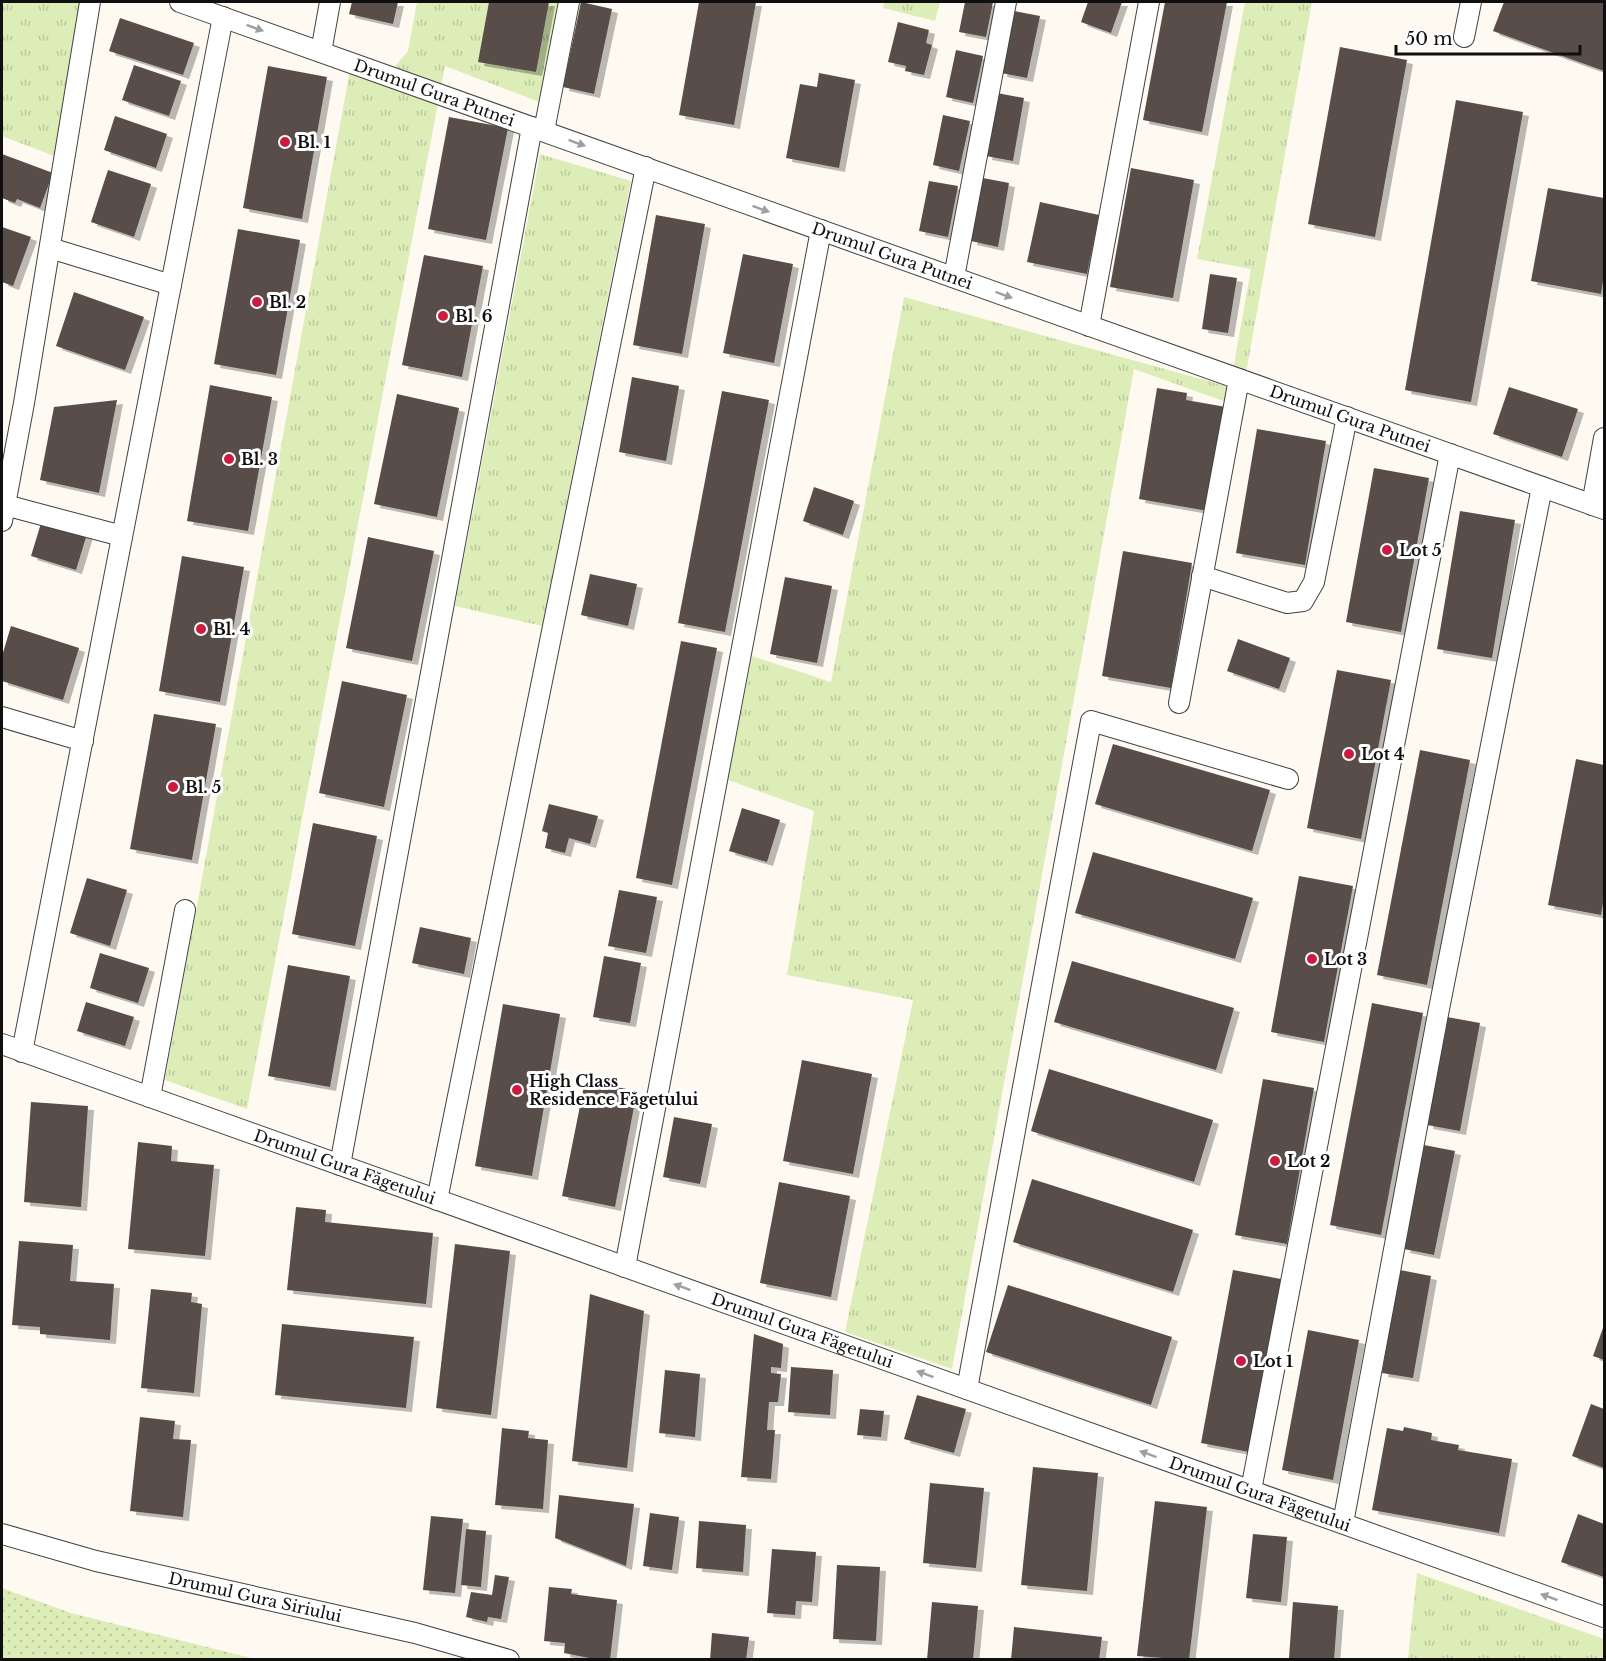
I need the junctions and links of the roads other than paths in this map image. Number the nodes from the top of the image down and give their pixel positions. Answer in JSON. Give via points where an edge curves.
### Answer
{"nodes":[{"id":1,"x":90,"y":2,"type":"edge"},
{"id":2,"x":180,"y":2,"type":"edge"},
{"id":3,"x":330,"y":2,"type":"edge"},
{"id":4,"x":569,"y":2,"type":"edge"},
{"id":5,"x":1006,"y":2,"type":"edge"},
{"id":6,"x":1149,"y":2,"type":"edge"},
{"id":7,"x":1471,"y":2,"type":"edge"},
{"id":8,"x":223,"y":17,"type":"junction"},
{"id":9,"x":1464,"y":37,"type":"dead end"},
{"id":10,"x":321,"y":52,"type":"junction"},
{"id":11,"x":538,"y":129,"type":"junction"},
{"id":12,"x":646,"y":168,"type":"junction"},
{"id":13,"x":821,"y":230,"type":"junction"},
{"id":14,"x":50,"y":248,"type":"junction"},
{"id":15,"x":954,"y":277,"type":"junction"},
{"id":16,"x":171,"y":285,"type":"junction"},
{"id":17,"x":1089,"y":326,"type":"junction"},
{"id":18,"x":1239,"y":379,"type":"junction"},
{"id":19,"x":1347,"y":417,"type":"junction"},
{"id":20,"x":1605,"y":438,"type":"edge"},
{"id":21,"x":1450,"y":454,"type":"junction"},
{"id":22,"x":1542,"y":487,"type":"junction"},
{"id":23,"x":1599,"y":507,"type":"edge"},
{"id":24,"x":3,"y":513,"type":"edge"},
{"id":25,"x":122,"y":537,"type":"junction"},
{"id":26,"x":1202,"y":576,"type":"junction"},
{"id":27,"x":1179,"y":703,"type":"dead end"},
{"id":28,"x":2,"y":717,"type":"edge"},
{"id":29,"x":83,"y":741,"type":"junction"},
{"id":30,"x":1288,"y":779,"type":"dead end"},
{"id":31,"x":185,"y":910,"type":"dead end"},
{"id":32,"x":2,"y":1044,"type":"edge"},
{"id":33,"x":22,"y":1052,"type":"junction"},
{"id":34,"x":150,"y":1097,"type":"junction"},
{"id":35,"x":340,"y":1165,"type":"junction"},
{"id":36,"x":436,"y":1200,"type":"junction"},
{"id":37,"x":625,"y":1267,"type":"junction"},
{"id":38,"x":967,"y":1389,"type":"junction"},
{"id":39,"x":1251,"y":1490,"type":"junction"},
{"id":40,"x":1343,"y":1523,"type":"junction"},
{"id":41,"x":2,"y":1534,"type":"edge"},
{"id":42,"x":1605,"y":1617,"type":"edge"},
{"id":43,"x":508,"y":1659,"type":"edge"}],
"edges":[{"from":1,"to":14,"type":"street"},
{"from":2,"to":8,"type":"street","name":"Drumul Gura Putnei"},
{"from":3,"to":10,"type":"street"},
{"from":4,"to":11,"type":"street"},
{"from":5,"to":15,"type":"street"},
{"from":6,"to":17,"type":"street"},
{"from":7,"to":9,"type":"street"},
{"from":8,"to":10,"type":"street","name":"Drumul Gura Putnei","one_way":true},
{"from":8,"to":16,"type":"street"},
{"from":10,"to":11,"type":"street","name":"Drumul Gura Putnei"},
{"from":11,"to":12,"type":"street","name":"Drumul Gura Putnei","one_way":true},
{"from":11,"to":35,"type":"street"},
{"from":12,"to":13,"type":"street","name":"Drumul Gura Putnei","one_way":true},
{"from":12,"to":36,"type":"street"},
{"from":13,"to":15,"type":"street","name":"Drumul Gura Putnei"},
{"from":13,"to":37,"type":"street"},
{"from":14,"to":16,"type":"street"},
{"from":14,"to":24,"type":"street"},
{"from":15,"to":17,"type":"street","name":"Drumul Gura Putnei","one_way":true},
{"from":16,"to":25,"type":"street"},
{"from":17,"to":18,"type":"street","name":"Drumul Gura Putnei"},
{"from":18,"to":19,"type":"street","name":"Drumul Gura Putnei"},
{"from":18,"to":26,"type":"street"},
{"from":19,"to":21,"type":"street","name":"Drumul Gura Putnei"},
{"from":19,"to":26,"type":"street","via":[[1314,582],[1303,601],[1287,603]]},
{"from":20,"to":23,"type":"street"},
{"from":21,"to":22,"type":"street","name":"Drumul Gura Putnei"},
{"from":21,"to":39,"type":"street"},
{"from":22,"to":23,"type":"street","name":"Drumul Gura Putnei"},
{"from":22,"to":40,"type":"street"},
{"from":24,"to":25,"type":"street"},
{"from":25,"to":29,"type":"street"},
{"from":26,"to":27,"type":"street"},
{"from":28,"to":29,"type":"street"},
{"from":29,"to":33,"type":"street"},
{"from":30,"to":38,"type":"street","via":[[1091,721]]},
{"from":31,"to":34,"type":"street"},
{"from":32,"to":33,"type":"street","name":"Drumul Gura Făgetului"},
{"from":33,"to":34,"type":"street","name":"Drumul Gura Făgetului"},
{"from":34,"to":35,"type":"street","name":"Drumul Gura Făgetului"},
{"from":35,"to":36,"type":"street","name":"Drumul Gura Făgetului"},
{"from":36,"to":37,"type":"street","name":"Drumul Gura Făgetului"},
{"from":38,"to":37,"type":"street","name":"Drumul Gura Făgetului","one_way":true},
{"from":39,"to":38,"type":"street","name":"Drumul Gura Făgetului","one_way":true},
{"from":39,"to":40,"type":"street","name":"Drumul Gura Făgetului"},
{"from":42,"to":40,"type":"street","name":"Drumul Gura Făgetului","one_way":true},
{"from":41,"to":43,"type":"street","name":"Drumul Gura Siriului","via":[[96,1561],[415,1633]]}]}
